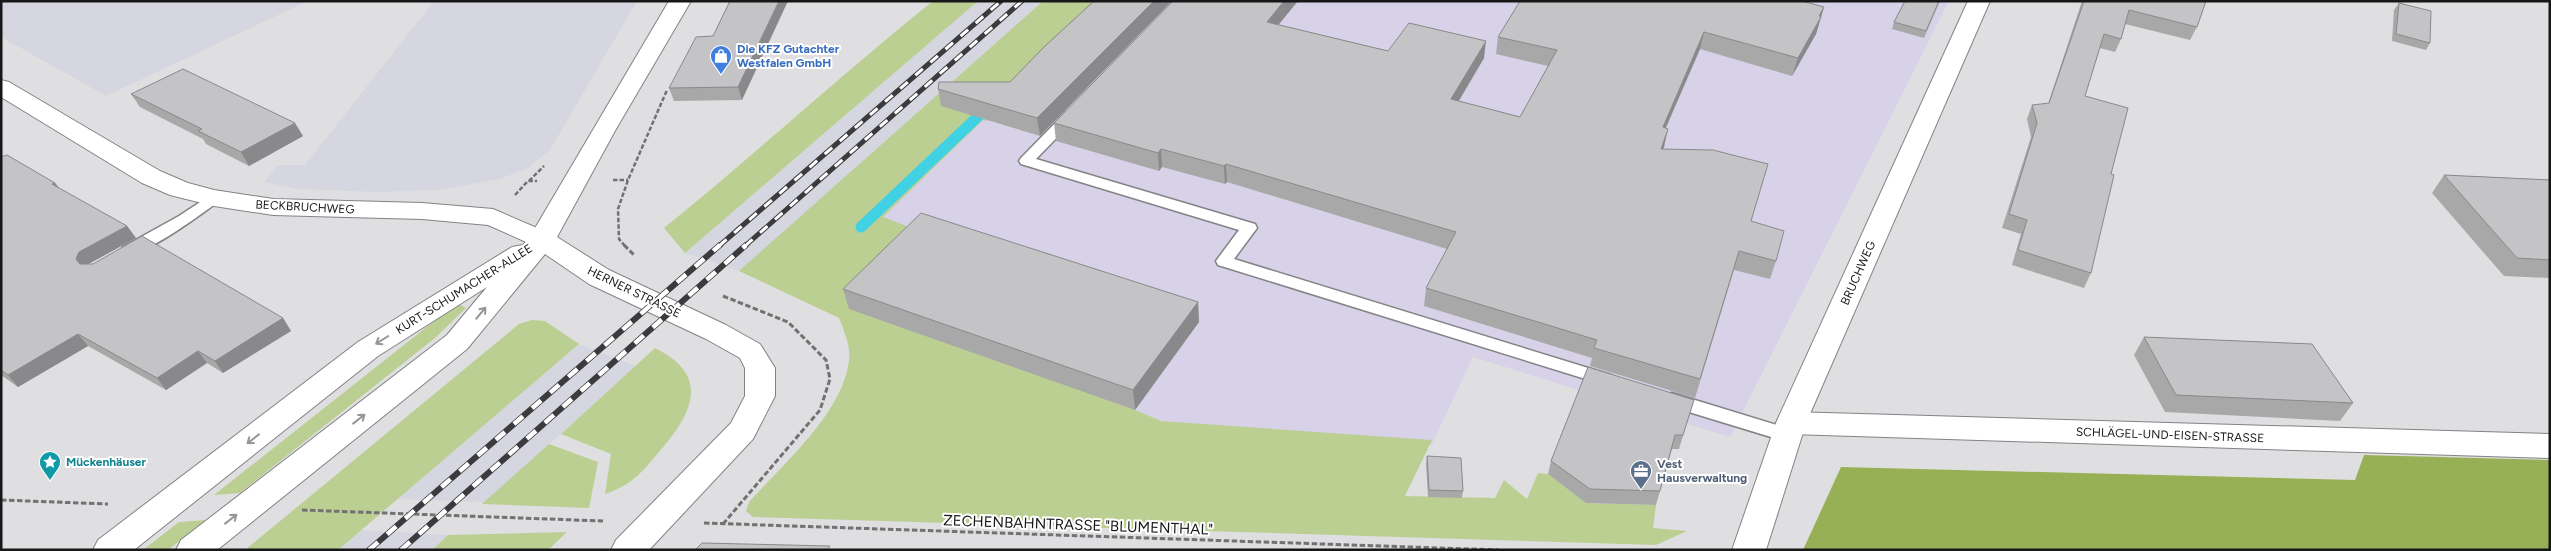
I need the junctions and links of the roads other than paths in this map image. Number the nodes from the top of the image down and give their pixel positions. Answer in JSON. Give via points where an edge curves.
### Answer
{"nodes":[{"id":1,"x":680,"y":1,"type":"edge"},
{"id":2,"x":1979,"y":1,"type":"edge"},
{"id":3,"x":1,"y":87,"type":"edge"},
{"id":4,"x":1080,"y":105,"type":"edge"},
{"id":5,"x":214,"y":198,"type":"junction"},
{"id":6,"x":542,"y":240,"type":"junction"},
{"id":7,"x":119,"y":257,"type":"edge"},
{"id":8,"x":1618,"y":383,"type":"edge"},
{"id":9,"x":1655,"y":394,"type":"edge"},
{"id":10,"x":1789,"y":429,"type":"junction"},
{"id":11,"x":2550,"y":446,"type":"edge"},
{"id":12,"x":110,"y":550,"type":"edge"},
{"id":13,"x":193,"y":550,"type":"edge"},
{"id":14,"x":628,"y":550,"type":"edge"},
{"id":15,"x":1749,"y":550,"type":"edge"}],
"edges":[{"from":1,"to":6,"type":"street"},
{"from":2,"to":10,"type":"street","name":"BRUCHWEG"},
{"from":3,"to":5,"type":"street","name":"BECKBRUCHWEG","via":[[151,177],[179,189]]},
{"from":4,"to":8,"type":"lane","via":[[1026,161],[1249,228],[1224,261]]},
{"from":5,"to":6,"type":"street","name":"BECKBRUCHWEG","via":[[273,207],[422,211],[493,217]]},
{"from":5,"to":7,"type":"lane","via":[[184,220]]},
{"from":6,"to":12,"type":"street","name":"KURT-SCHUMACHER-ALLEE","one_way":true,"via":[[368,349]]},
{"from":13,"to":6,"type":"street","name":"KURT-SCHUMACHER-ALLEE","one_way":true,"via":[[457,342]]},
{"from":6,"to":14,"type":"street","name":"HERNER STRASSE","via":[[599,277],[750,351],[760,368],[760,396],[742,431]]},
{"from":9,"to":10,"type":"lane"},
{"from":10,"to":11,"type":"street","name":"SCHLÄGEL-UND-EISEN-STRASSE"},
{"from":10,"to":15,"type":"street","name":"BRUCHWEG"}]}
